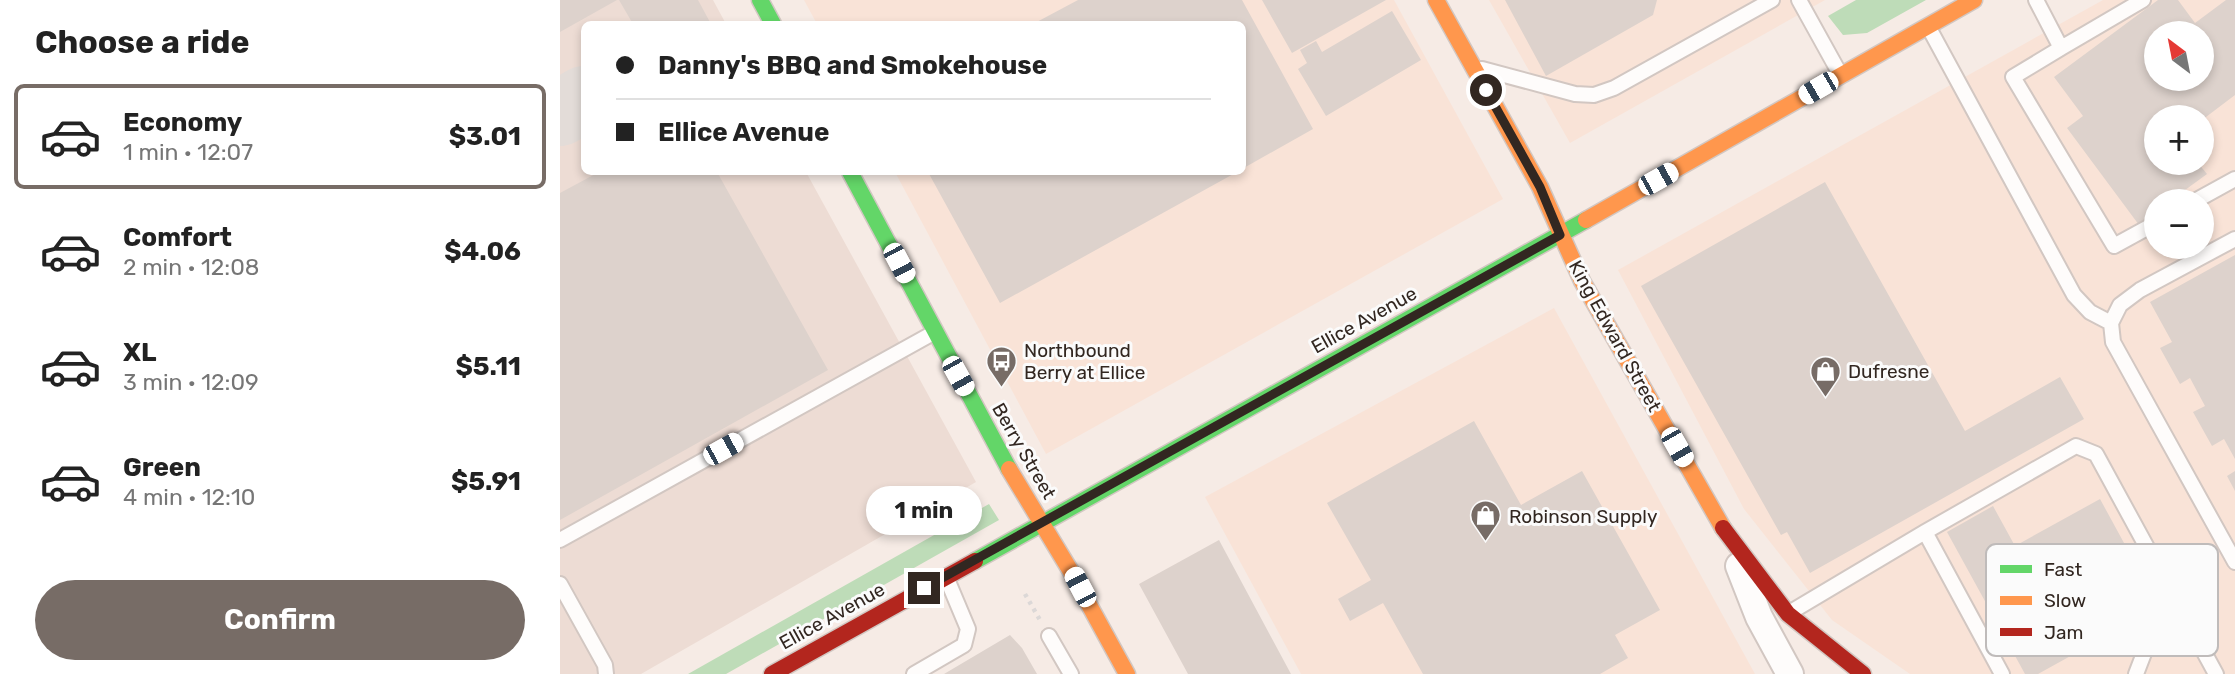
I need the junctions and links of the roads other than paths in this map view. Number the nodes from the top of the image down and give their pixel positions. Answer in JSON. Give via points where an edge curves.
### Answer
{"nodes":[{"id":1,"x":760,"y":0,"type":"edge"},
{"id":2,"x":1436,"y":0,"type":"edge"},
{"id":3,"x":1772,"y":0,"type":"edge"},
{"id":4,"x":1799,"y":0,"type":"edge"},
{"id":5,"x":1974,"y":0,"type":"edge"},
{"id":6,"x":2036,"y":0,"type":"edge"},
{"id":7,"x":2143,"y":0,"type":"edge"},
{"id":8,"x":771,"y":21,"type":"edge"},
{"id":9,"x":1928,"y":27,"type":"junction"},
{"id":10,"x":2061,"y":48,"type":"junction"},
{"id":11,"x":1473,"y":66,"type":"junction"},
{"id":12,"x":1841,"y":75,"type":"junction"},
{"id":13,"x":852,"y":175,"type":"edge"},
{"id":14,"x":2235,"y":179,"type":"edge"},
{"id":15,"x":2214,"y":191,"type":"edge"},
{"id":16,"x":2144,"y":230,"type":"edge"},
{"id":17,"x":1560,"y":235,"type":"junction"},
{"id":18,"x":2235,"y":239,"type":"edge"},
{"id":19,"x":2111,"y":323,"type":"junction"},
{"id":20,"x":935,"y":332,"type":"junction"},
{"id":21,"x":1041,"y":523,"type":"junction"},
{"id":22,"x":1925,"y":532,"type":"junction"},
{"id":23,"x":1727,"y":535,"type":"junction"},
{"id":24,"x":560,"y":540,"type":"edge"},
{"id":25,"x":2145,"y":544,"type":"edge"},
{"id":26,"x":2235,"y":562,"type":"edge"},
{"id":27,"x":946,"y":576,"type":"junction"},
{"id":28,"x":560,"y":584,"type":"edge"},
{"id":29,"x":1788,"y":614,"type":"junction"},
{"id":30,"x":1049,"y":636,"type":"road end"},
{"id":31,"x":1986,"y":644,"type":"edge"},
{"id":32,"x":1992,"y":656,"type":"edge"},
{"id":33,"x":2143,"y":656,"type":"edge"},
{"id":34,"x":2206,"y":656,"type":"edge"},
{"id":35,"x":606,"y":674,"type":"edge"},
{"id":36,"x":772,"y":674,"type":"edge"},
{"id":37,"x":914,"y":674,"type":"edge"},
{"id":38,"x":1071,"y":674,"type":"edge"},
{"id":39,"x":1127,"y":674,"type":"edge"},
{"id":40,"x":1790,"y":674,"type":"edge"},
{"id":41,"x":1863,"y":674,"type":"edge"},
{"id":42,"x":2002,"y":674,"type":"edge"},
{"id":43,"x":2136,"y":674,"type":"edge"},
{"id":44,"x":2216,"y":674,"type":"edge"}],
"edges":[{"from":1,"to":8,"type":"main road"},
{"from":2,"to":11,"type":"main road","name":"King Edward Street"},
{"from":3,"to":11,"type":"lane","via":[[1615,88],[1594,95]]},
{"from":4,"to":12,"type":"lane"},
{"from":5,"to":9,"type":"main road","name":"Ellice Avenue"},
{"from":6,"to":10,"type":"lane"},
{"from":7,"to":10,"type":"lane"},
{"from":9,"to":12,"type":"main road","name":"Ellice Avenue"},
{"from":9,"to":19,"type":"lane","via":[[2074,295],[2090,312]]},
{"from":10,"to":16,"type":"lane","via":[[2013,77],[2114,246]]},
{"from":11,"to":17,"type":"main road","name":"King Edward Street","via":[[1540,187]]},
{"from":12,"to":17,"type":"main road","name":"Ellice Avenue"},
{"from":13,"to":20,"type":"main road","name":"Berry Street"},
{"from":14,"to":15,"type":"lane"},
{"from":17,"to":21,"type":"main road","name":"Ellice Avenue"},
{"from":17,"to":23,"type":"main road","name":"King Edward Street"},
{"from":18,"to":19,"type":"lane","via":[[2140,290],[2120,305]]},
{"from":19,"to":26,"type":"lane","via":[[2113,342]]},
{"from":20,"to":21,"type":"main road","name":"Berry Street"},
{"from":20,"to":24,"type":"lane"},
{"from":21,"to":27,"type":"main road","name":"Ellice Avenue"},
{"from":21,"to":39,"type":"main road","name":"Berry Street"},
{"from":22,"to":25,"type":"lane","via":[[2076,446],[2096,454]]},
{"from":22,"to":29,"type":"lane"},
{"from":22,"to":31,"type":"lane"},
{"from":23,"to":29,"type":"main road"},
{"from":23,"to":40,"type":"street","name":"King Edward Street","via":[[1759,617]]},
{"from":27,"to":36,"type":"main road","name":"Ellice Avenue"},
{"from":27,"to":37,"type":"lane","via":[[968,629],[964,645]]},
{"from":28,"to":35,"type":"lane"},
{"from":29,"to":41,"type":"main road"},
{"from":30,"to":38,"type":"lane"},
{"from":32,"to":42,"type":"lane"},
{"from":33,"to":43,"type":"lane"},
{"from":34,"to":44,"type":"lane"}]}
